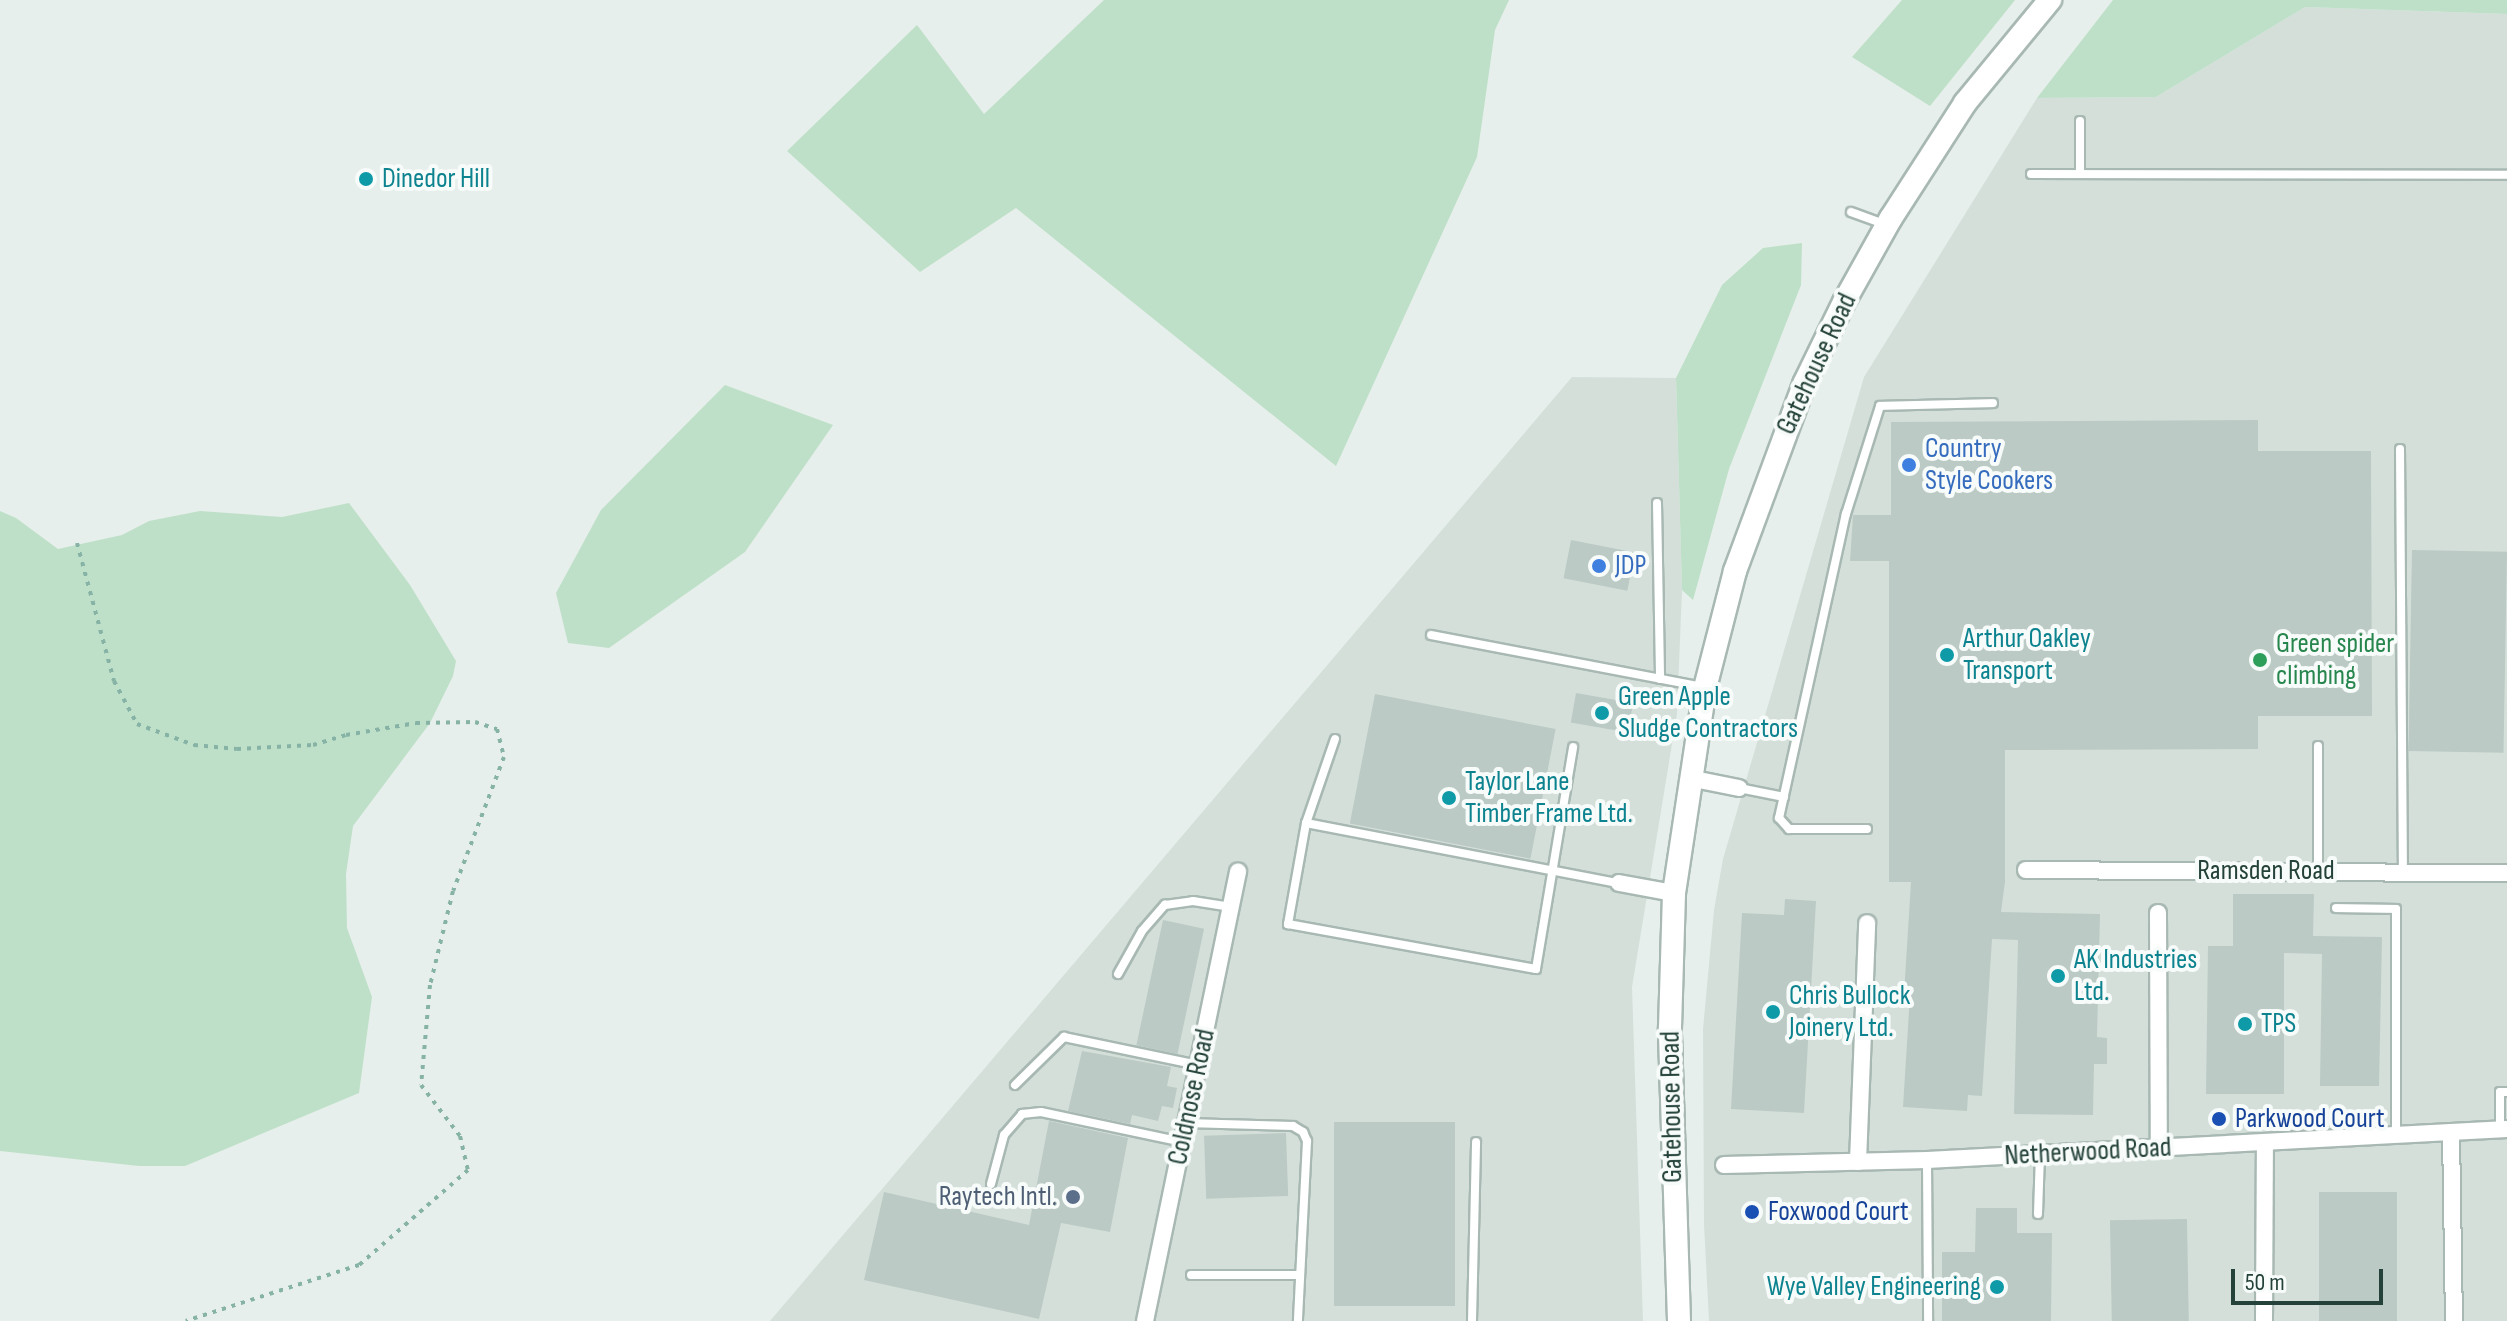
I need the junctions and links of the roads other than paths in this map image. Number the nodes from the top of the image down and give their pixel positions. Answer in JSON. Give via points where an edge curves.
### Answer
{"nodes":[{"id":1,"x":2050,"y":0,"type":"edge"},
{"id":2,"x":2080,"y":121,"type":"dead end"},
{"id":3,"x":2031,"y":174,"type":"dead end"},
{"id":4,"x":2080,"y":174,"type":"junction"},
{"id":5,"x":2507,"y":175,"type":"edge"},
{"id":6,"x":1851,"y":212,"type":"dead end"},
{"id":7,"x":1887,"y":225,"type":"junction"},
{"id":8,"x":1993,"y":403,"type":"dead end"},
{"id":9,"x":2400,"y":449,"type":"dead end"},
{"id":10,"x":1657,"y":503,"type":"dead end"},
{"id":11,"x":1431,"y":635,"type":"dead end"},
{"id":12,"x":1660,"y":679,"type":"junction"},
{"id":13,"x":1705,"y":688,"type":"junction"},
{"id":14,"x":1335,"y":739,"type":"dead end"},
{"id":15,"x":2318,"y":746,"type":"dead end"},
{"id":16,"x":1573,"y":747,"type":"dead end"},
{"id":17,"x":1689,"y":778,"type":"junction"},
{"id":18,"x":1739,"y":788,"type":"joint"},
{"id":19,"x":1784,"y":797,"type":"junction"},
{"id":20,"x":1306,"y":823,"type":"junction"},
{"id":21,"x":1867,"y":829,"type":"dead end"},
{"id":22,"x":1551,"y":870,"type":"junction"},
{"id":23,"x":2026,"y":870,"type":"dead end"},
{"id":24,"x":1238,"y":872,"type":"dead end"},
{"id":25,"x":2318,"y":872,"type":"junction"},
{"id":26,"x":2403,"y":872,"type":"junction"},
{"id":27,"x":2507,"y":873,"type":"edge"},
{"id":28,"x":1619,"y":883,"type":"joint"},
{"id":29,"x":1674,"y":893,"type":"junction"},
{"id":30,"x":1231,"y":907,"type":"junction"},
{"id":31,"x":2336,"y":908,"type":"dead end"},
{"id":32,"x":2158,"y":913,"type":"dead end"},
{"id":33,"x":1867,"y":923,"type":"dead end"},
{"id":34,"x":1118,"y":974,"type":"dead end"},
{"id":35,"x":1198,"y":1065,"type":"junction"},
{"id":36,"x":1015,"y":1085,"type":"dead end"},
{"id":37,"x":2507,"y":1092,"type":"edge"},
{"id":38,"x":1186,"y":1123,"type":"junction"},
{"id":39,"x":2504,"y":1129,"type":"edge"},
{"id":40,"x":2451,"y":1132,"type":"junction"},
{"id":41,"x":2396,"y":1135,"type":"junction"},
{"id":42,"x":1182,"y":1142,"type":"junction"},
{"id":43,"x":1476,"y":1142,"type":"dead end"},
{"id":44,"x":2265,"y":1142,"type":"junction"},
{"id":45,"x":2159,"y":1148,"type":"junction"},
{"id":46,"x":2040,"y":1154,"type":"junction"},
{"id":47,"x":1927,"y":1160,"type":"junction"},
{"id":48,"x":1858,"y":1162,"type":"junction"},
{"id":49,"x":1724,"y":1165,"type":"dead end"},
{"id":50,"x":991,"y":1184,"type":"dead end"},
{"id":51,"x":2038,"y":1214,"type":"dead end"},
{"id":52,"x":1191,"y":1275,"type":"dead end"},
{"id":53,"x":1299,"y":1275,"type":"junction"},
{"id":54,"x":1145,"y":1321,"type":"edge"},
{"id":55,"x":1298,"y":1321,"type":"edge"},
{"id":56,"x":1472,"y":1321,"type":"edge"},
{"id":57,"x":1679,"y":1321,"type":"edge"},
{"id":58,"x":1928,"y":1321,"type":"edge"},
{"id":59,"x":2264,"y":1321,"type":"edge"},
{"id":60,"x":2454,"y":1321,"type":"edge"}],
"edges":[{"from":1,"to":7,"type":"main road","name":"Gatehouse Road","via":[[1965,103]]},
{"from":2,"to":4,"type":"lane"},
{"from":3,"to":4,"type":"lane"},
{"from":4,"to":5,"type":"lane"},
{"from":6,"to":7,"type":"lane"},
{"from":7,"to":13,"type":"main road","name":"Gatehouse Road","via":[[1798,398],[1735,571]]},
{"from":8,"to":19,"type":"lane","via":[[1880,406],[1846,514]]},
{"from":9,"to":26,"type":"lane"},
{"from":10,"to":12,"type":"lane"},
{"from":11,"to":12,"type":"lane"},
{"from":12,"to":13,"type":"lane"},
{"from":13,"to":17,"type":"main road","name":"Gatehouse Road"},
{"from":14,"to":20,"type":"lane"},
{"from":15,"to":25,"type":"lane"},
{"from":16,"to":22,"type":"lane"},
{"from":17,"to":18,"type":"street"},
{"from":17,"to":29,"type":"main road","name":"Gatehouse Road"},
{"from":18,"to":19,"type":"lane"},
{"from":19,"to":21,"type":"lane","via":[[1779,818],[1789,829]]},
{"from":20,"to":22,"type":"lane"},
{"from":20,"to":22,"type":"lane","via":[[1288,924],[1536,969]]},
{"from":22,"to":28,"type":"lane"},
{"from":23,"to":25,"type":"street","name":"Ramsden Road"},
{"from":24,"to":30,"type":"street","name":"Coldnose Road"},
{"from":25,"to":26,"type":"street","name":"Ramsden Road"},
{"from":26,"to":27,"type":"street","name":"Ramsden Road"},
{"from":28,"to":29,"type":"street"},
{"from":29,"to":57,"type":"main road","name":"Gatehouse Road","via":[[1670,1028]]},
{"from":30,"to":34,"type":"lane","via":[[1193,901],[1165,905],[1142,931]]},
{"from":30,"to":35,"type":"street","name":"Coldnose Road"},
{"from":31,"to":41,"type":"lane","via":[[2396,909]]},
{"from":32,"to":45,"type":"street"},
{"from":33,"to":48,"type":"street"},
{"from":35,"to":36,"type":"lane","via":[[1064,1037]]},
{"from":35,"to":38,"type":"street","name":"Coldnose Road"},
{"from":37,"to":39,"type":"lane","via":[[2500,1092]]},
{"from":38,"to":42,"type":"street","name":"Coldnose Road"},
{"from":38,"to":53,"type":"lane","via":[[1293,1126],[1303,1132],[1307,1141]]},
{"from":39,"to":40,"type":"street","name":"Netherwood Road"},
{"from":40,"to":41,"type":"street","name":"Netherwood Road"},
{"from":40,"to":60,"type":"street"},
{"from":41,"to":44,"type":"street","name":"Netherwood Road"},
{"from":42,"to":50,"type":"lane","via":[[1041,1112],[1022,1114],[1004,1135]]},
{"from":42,"to":54,"type":"street","name":"Coldnose Road"},
{"from":43,"to":56,"type":"lane"},
{"from":44,"to":45,"type":"street","name":"Netherwood Road"},
{"from":44,"to":59,"type":"street"},
{"from":45,"to":46,"type":"street","name":"Netherwood Road"},
{"from":46,"to":47,"type":"street","name":"Netherwood Road"},
{"from":46,"to":51,"type":"lane"},
{"from":47,"to":48,"type":"street","name":"Netherwood Road"},
{"from":47,"to":58,"type":"lane"},
{"from":48,"to":49,"type":"street","name":"Netherwood Road"},
{"from":52,"to":53,"type":"lane"},
{"from":53,"to":55,"type":"lane"}]}
